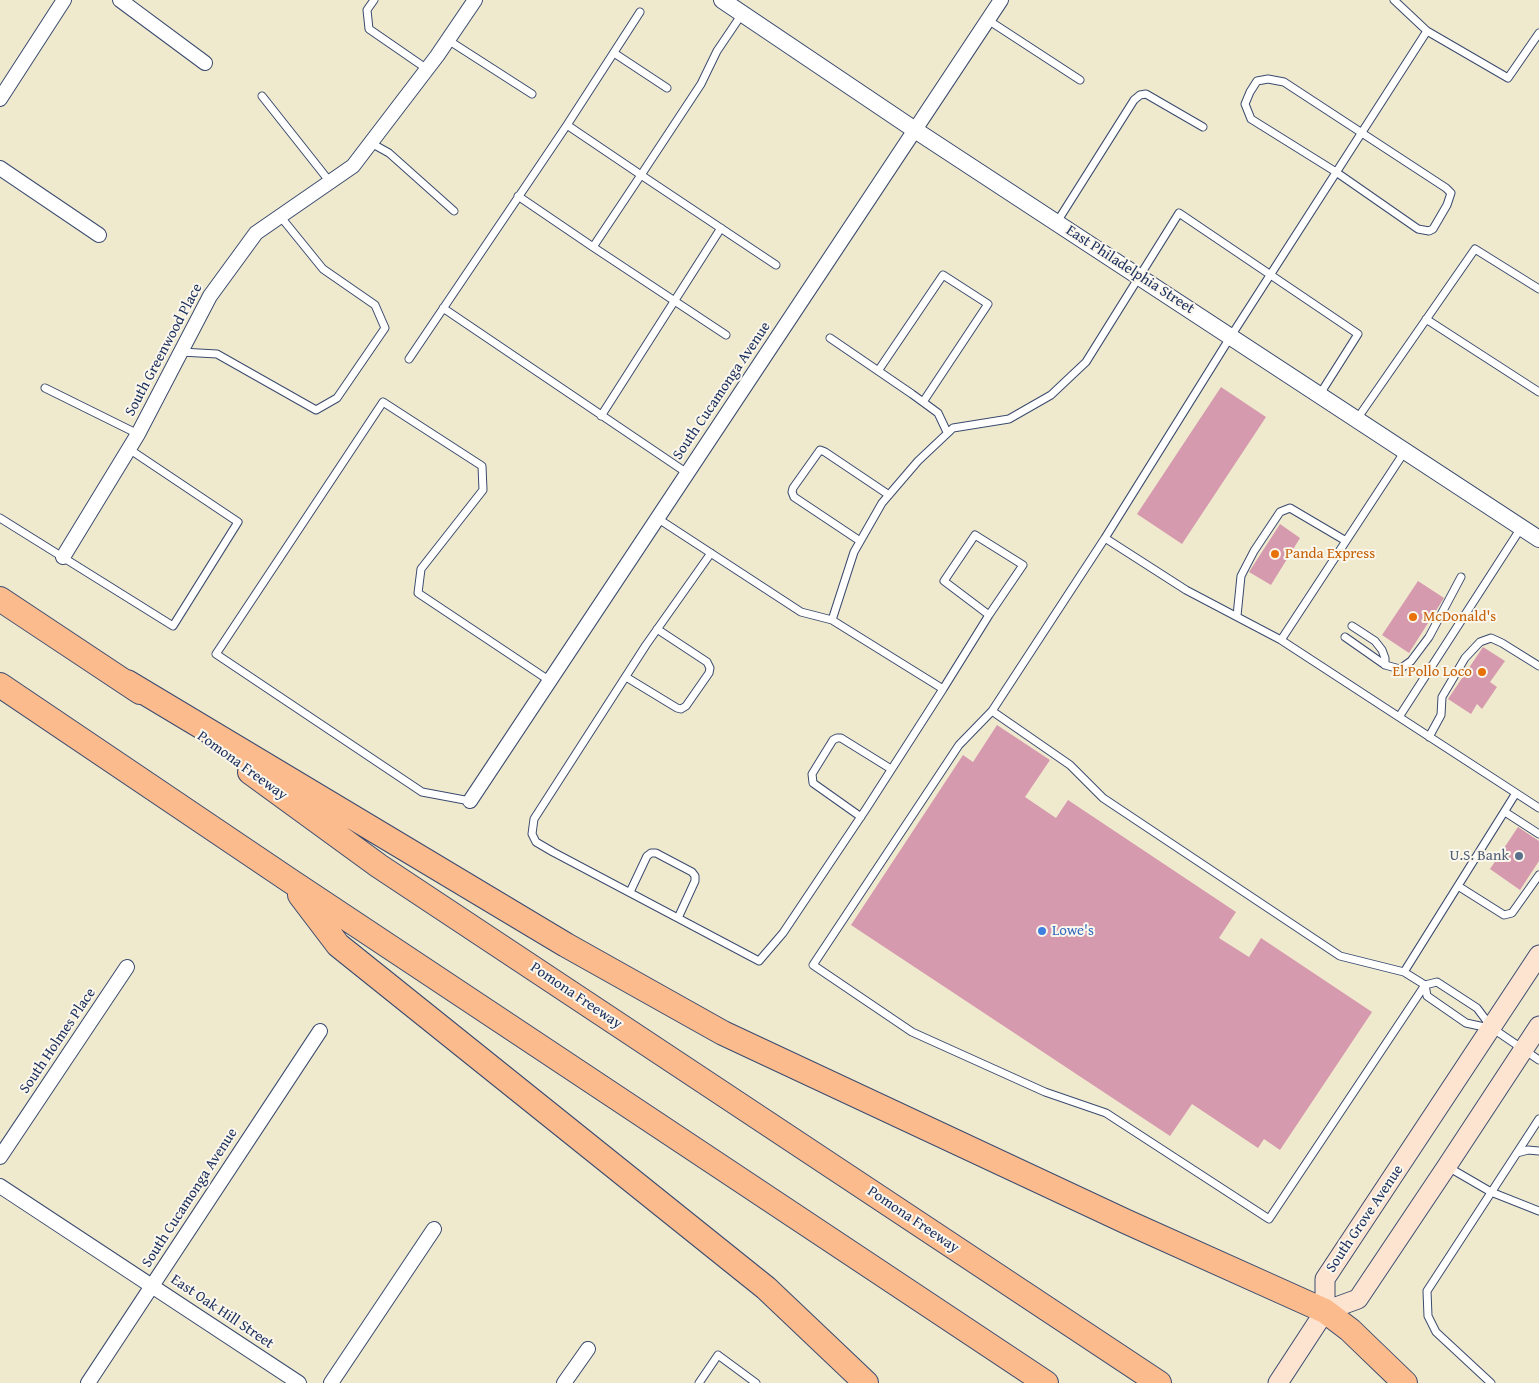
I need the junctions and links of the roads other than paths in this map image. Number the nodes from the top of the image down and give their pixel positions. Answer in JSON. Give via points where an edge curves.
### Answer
{"nodes":[{"id":1,"x":64,"y":0,"type":"edge"},
{"id":2,"x":120,"y":0,"type":"edge"},
{"id":3,"x":374,"y":0,"type":"edge"},
{"id":4,"x":475,"y":0,"type":"edge"},
{"id":5,"x":722,"y":0,"type":"edge"},
{"id":6,"x":1001,"y":0,"type":"edge"},
{"id":7,"x":1394,"y":0,"type":"edge"},
{"id":8,"x":640,"y":12,"type":"dead end"},
{"id":9,"x":742,"y":13,"type":"junction"},
{"id":10,"x":988,"y":20,"type":"junction"},
{"id":11,"x":1427,"y":31,"type":"junction"},
{"id":12,"x":1539,"y":33,"type":"edge"},
{"id":13,"x":448,"y":40,"type":"junction"},
{"id":14,"x":614,"y":52,"type":"junction"},
{"id":15,"x":205,"y":63,"type":"dead end"},
{"id":16,"x":427,"y":70,"type":"junction"},
{"id":17,"x":1080,"y":80,"type":"dead end"},
{"id":18,"x":667,"y":88,"type":"dead end"},
{"id":19,"x":532,"y":94,"type":"dead end"},
{"id":20,"x":262,"y":96,"type":"dead end"},
{"id":21,"x":0,"y":99,"type":"edge"},
{"id":22,"x":567,"y":124,"type":"junction"},
{"id":23,"x":1204,"y":127,"type":"dead end"},
{"id":24,"x":915,"y":130,"type":"junction"},
{"id":25,"x":1362,"y":133,"type":"junction"},
{"id":26,"x":371,"y":143,"type":"junction"},
{"id":27,"x":0,"y":168,"type":"edge"},
{"id":28,"x":1336,"y":172,"type":"junction"},
{"id":29,"x":641,"y":175,"type":"junction"},
{"id":30,"x":330,"y":182,"type":"junction"},
{"id":31,"x":518,"y":196,"type":"junction"},
{"id":32,"x":454,"y":211,"type":"dead end"},
{"id":33,"x":280,"y":216,"type":"junction"},
{"id":34,"x":1058,"y":222,"type":"junction"},
{"id":35,"x":721,"y":228,"type":"junction"},
{"id":36,"x":99,"y":235,"type":"dead end"},
{"id":37,"x":593,"y":247,"type":"junction"},
{"id":38,"x":776,"y":265,"type":"dead end"},
{"id":39,"x":1270,"y":276,"type":"junction"},
{"id":40,"x":1140,"y":277,"type":"junction"},
{"id":41,"x":1539,"y":289,"type":"edge"},
{"id":42,"x":675,"y":300,"type":"junction"},
{"id":43,"x":443,"y":308,"type":"junction"},
{"id":44,"x":1426,"y":319,"type":"junction"},
{"id":45,"x":726,"y":335,"type":"dead end"},
{"id":46,"x":1231,"y":336,"type":"junction"},
{"id":47,"x":830,"y":338,"type":"dead end"},
{"id":48,"x":180,"y":352,"type":"junction"},
{"id":49,"x":409,"y":359,"type":"dead end"},
{"id":50,"x":878,"y":371,"type":"junction"},
{"id":51,"x":45,"y":388,"type":"dead end"},
{"id":52,"x":1539,"y":392,"type":"edge"},
{"id":53,"x":1320,"y":395,"type":"junction"},
{"id":54,"x":923,"y":402,"type":"junction"},
{"id":55,"x":601,"y":416,"type":"junction"},
{"id":56,"x":1357,"y":419,"type":"junction"},
{"id":57,"x":948,"y":432,"type":"junction"},
{"id":58,"x":138,"y":434,"type":"junction"},
{"id":59,"x":129,"y":449,"type":"junction"},
{"id":60,"x":1405,"y":451,"type":"junction"},
{"id":61,"x":687,"y":473,"type":"junction"},
{"id":62,"x":889,"y":495,"type":"junction"},
{"id":63,"x":0,"y":518,"type":"edge"},
{"id":64,"x":657,"y":518,"type":"junction"},
{"id":65,"x":1522,"y":527,"type":"junction"},
{"id":66,"x":1105,"y":538,"type":"junction"},
{"id":67,"x":1539,"y":539,"type":"edge"},
{"id":68,"x":860,"y":541,"type":"junction"},
{"id":69,"x":1346,"y":542,"type":"junction"},
{"id":70,"x":710,"y":553,"type":"junction"},
{"id":71,"x":63,"y":557,"type":"junction"},
{"id":72,"x":1461,"y":577,"type":"dead end"},
{"id":73,"x":0,"y":598,"type":"edge"},
{"id":74,"x":989,"y":615,"type":"junction"},
{"id":75,"x":1237,"y":616,"type":"junction"},
{"id":76,"x":832,"y":620,"type":"junction"},
{"id":77,"x":1352,"y":626,"type":"dead end"},
{"id":78,"x":657,"y":629,"type":"junction"},
{"id":79,"x":1345,"y":637,"type":"dead end"},
{"id":80,"x":1281,"y":640,"type":"junction"},
{"id":81,"x":1385,"y":665,"type":"junction"},
{"id":82,"x":1539,"y":666,"type":"edge"},
{"id":83,"x":626,"y":677,"type":"junction"},
{"id":84,"x":550,"y":680,"type":"junction"},
{"id":85,"x":127,"y":682,"type":"junction"},
{"id":86,"x":0,"y":685,"type":"edge"},
{"id":87,"x":943,"y":689,"type":"junction"},
{"id":88,"x":992,"y":711,"type":"junction"},
{"id":89,"x":1399,"y":717,"type":"junction"},
{"id":90,"x":1429,"y":737,"type":"junction"},
{"id":91,"x":891,"y":769,"type":"junction"},
{"id":92,"x":1516,"y":793,"type":"junction"},
{"id":93,"x":470,"y":800,"type":"joint"},
{"id":94,"x":1539,"y":808,"type":"edge"},
{"id":95,"x":1505,"y":812,"type":"junction"},
{"id":96,"x":860,"y":817,"type":"junction"},
{"id":97,"x":1539,"y":834,"type":"edge"},
{"id":98,"x":1539,"y":875,"type":"edge"},
{"id":99,"x":289,"y":880,"type":"junction"},
{"id":100,"x":1458,"y":886,"type":"junction"},
{"id":101,"x":630,"y":892,"type":"junction"},
{"id":102,"x":678,"y":918,"type":"junction"},
{"id":103,"x":1539,"y":955,"type":"edge"},
{"id":104,"x":127,"y":967,"type":"dead end"},
{"id":105,"x":1404,"y":972,"type":"junction"},
{"id":106,"x":1425,"y":985,"type":"junction"},
{"id":107,"x":1539,"y":1026,"type":"edge"},
{"id":108,"x":1492,"y":1028,"type":"junction"},
{"id":109,"x":320,"y":1031,"type":"dead end"},
{"id":110,"x":1531,"y":1055,"type":"edge"},
{"id":111,"x":1539,"y":1119,"type":"edge"},
{"id":112,"x":1539,"y":1151,"type":"edge"},
{"id":113,"x":1517,"y":1153,"type":"junction"},
{"id":114,"x":0,"y":1157,"type":"edge"},
{"id":115,"x":1447,"y":1166,"type":"junction"},
{"id":116,"x":0,"y":1186,"type":"edge"},
{"id":117,"x":1491,"y":1192,"type":"junction"},
{"id":118,"x":1539,"y":1211,"type":"edge"},
{"id":119,"x":434,"y":1228,"type":"dead end"},
{"id":120,"x":152,"y":1285,"type":"junction"},
{"id":121,"x":1325,"y":1311,"type":"junction"},
{"id":122,"x":588,"y":1349,"type":"dead end"},
{"id":123,"x":88,"y":1383,"type":"edge"},
{"id":124,"x":299,"y":1383,"type":"edge"},
{"id":125,"x":331,"y":1383,"type":"edge"},
{"id":126,"x":564,"y":1383,"type":"edge"},
{"id":127,"x":699,"y":1383,"type":"edge"},
{"id":128,"x":756,"y":1383,"type":"edge"},
{"id":129,"x":866,"y":1383,"type":"edge"},
{"id":130,"x":1046,"y":1383,"type":"edge"},
{"id":131,"x":1159,"y":1383,"type":"edge"},
{"id":132,"x":1278,"y":1383,"type":"edge"},
{"id":133,"x":1405,"y":1383,"type":"edge"},
{"id":134,"x":1491,"y":1383,"type":"edge"}],
"edges":[{"from":1,"to":21,"type":"street"},
{"from":2,"to":15,"type":"street"},
{"from":3,"to":16,"type":"lane","via":[[367,10],[369,29]]},
{"from":4,"to":13,"type":"street","name":"South Greenwood Place"},
{"from":5,"to":9,"type":"street","name":"East Philadelphia Street"},
{"from":6,"to":10,"type":"street","name":"South Cucamonga Avenue"},
{"from":7,"to":11,"type":"lane"},
{"from":8,"to":14,"type":"lane"},
{"from":9,"to":24,"type":"street","name":"East Philadelphia Street"},
{"from":9,"to":29,"type":"lane","via":[[701,84]]},
{"from":10,"to":17,"type":"lane"},
{"from":10,"to":24,"type":"street","name":"South Cucamonga Avenue"},
{"from":11,"to":12,"type":"lane","via":[[1508,78]]},
{"from":11,"to":25,"type":"lane"},
{"from":13,"to":16,"type":"street","name":"South Greenwood Place"},
{"from":13,"to":19,"type":"lane"},
{"from":14,"to":18,"type":"lane"},
{"from":14,"to":22,"type":"lane"},
{"from":16,"to":26,"type":"street","name":"South Greenwood Place"},
{"from":20,"to":30,"type":"lane"},
{"from":22,"to":29,"type":"lane"},
{"from":22,"to":31,"type":"lane"},
{"from":23,"to":34,"type":"lane","via":[[1146,94],[1140,95]]},
{"from":24,"to":34,"type":"street","name":"East Philadelphia Street"},
{"from":24,"to":61,"type":"street","name":"South Cucamonga Avenue"},
{"from":25,"to":28,"type":"lane"},
{"from":25,"to":28,"type":"lane","via":[[1284,82],[1268,79],[1257,82],[1250,92],[1245,104],[1251,119]]},
{"from":25,"to":28,"type":"lane","via":[[1451,193],[1448,205],[1433,229],[1418,229]]},
{"from":26,"to":30,"type":"street","name":"South Greenwood Place","via":[[354,166]]},
{"from":26,"to":32,"type":"lane","via":[[389,153]]},
{"from":27,"to":36,"type":"street"},
{"from":28,"to":39,"type":"lane"},
{"from":29,"to":35,"type":"lane"},
{"from":29,"to":37,"type":"lane"},
{"from":30,"to":33,"type":"street","name":"South Greenwood Place"},
{"from":31,"to":37,"type":"lane"},
{"from":31,"to":43,"type":"lane"},
{"from":33,"to":48,"type":"street","name":"South Greenwood Place","via":[[256,233],[215,288]]},
{"from":33,"to":48,"type":"lane","via":[[323,269],[375,305],[385,328],[337,398],[316,410],[217,354]]},
{"from":34,"to":40,"type":"street","name":"East Philadelphia Street"},
{"from":35,"to":38,"type":"lane"},
{"from":35,"to":42,"type":"lane"},
{"from":37,"to":42,"type":"lane"},
{"from":39,"to":40,"type":"lane","via":[[1179,214]]},
{"from":39,"to":46,"type":"lane"},
{"from":39,"to":53,"type":"lane","via":[[1358,334]]},
{"from":40,"to":46,"type":"street","name":"East Philadelphia Street"},
{"from":40,"to":57,"type":"lane","via":[[1086,362],[1051,394],[1009,419],[953,428]]},
{"from":41,"to":44,"type":"lane","via":[[1474,249]]},
{"from":42,"to":45,"type":"lane"},
{"from":42,"to":55,"type":"lane"},
{"from":43,"to":49,"type":"lane"},
{"from":43,"to":55,"type":"lane"},
{"from":44,"to":52,"type":"lane"},
{"from":44,"to":56,"type":"lane"},
{"from":46,"to":53,"type":"street","name":"East Philadelphia Street"},
{"from":46,"to":66,"type":"lane"},
{"from":47,"to":50,"type":"lane"},
{"from":48,"to":58,"type":"street","name":"South Greenwood Place"},
{"from":50,"to":54,"type":"lane"},
{"from":50,"to":54,"type":"lane","via":[[943,275],[988,304]]},
{"from":51,"to":58,"type":"lane"},
{"from":53,"to":56,"type":"street","name":"East Philadelphia Street"},
{"from":54,"to":57,"type":"lane","via":[[938,413]]},
{"from":55,"to":61,"type":"lane"},
{"from":56,"to":60,"type":"street","name":"East Philadelphia Street"},
{"from":57,"to":62,"type":"lane","via":[[918,460]]},
{"from":58,"to":59,"type":"street","name":"South Greenwood Place"},
{"from":59,"to":71,"type":"street","name":"South Greenwood Place"},
{"from":59,"to":71,"type":"lane","via":[[238,522],[173,626]]},
{"from":60,"to":65,"type":"street","name":"East Philadelphia Street"},
{"from":60,"to":69,"type":"lane"},
{"from":61,"to":64,"type":"street","name":"South Cucamonga Avenue"},
{"from":62,"to":68,"type":"lane"},
{"from":62,"to":68,"type":"lane","via":[[820,450],[792,488],[794,497]]},
{"from":63,"to":71,"type":"lane"},
{"from":64,"to":70,"type":"lane"},
{"from":64,"to":84,"type":"street","name":"South Cucamonga Avenue"},
{"from":65,"to":67,"type":"street","name":"East Philadelphia Street"},
{"from":65,"to":89,"type":"lane"},
{"from":66,"to":75,"type":"lane","via":[[1186,590]]},
{"from":66,"to":88,"type":"lane"},
{"from":68,"to":76,"type":"lane"},
{"from":69,"to":75,"type":"lane","via":[[1290,508],[1280,512],[1241,576]]},
{"from":69,"to":80,"type":"lane"},
{"from":70,"to":76,"type":"lane","via":[[801,612]]},
{"from":70,"to":78,"type":"lane"},
{"from":72,"to":81,"type":"lane","via":[[1429,637],[1411,661],[1400,669]]},
{"from":73,"to":85,"type":"highway","name":"Pomona Freeway"},
{"from":74,"to":74,"type":"lane","via":[[944,582],[975,535],[1023,565]]},
{"from":74,"to":87,"type":"lane"},
{"from":75,"to":80,"type":"lane"},
{"from":76,"to":87,"type":"lane"},
{"from":77,"to":81,"type":"lane","via":[[1375,641],[1382,650]]},
{"from":78,"to":83,"type":"lane"},
{"from":78,"to":83,"type":"lane","via":[[707,662],[709,673],[686,706],[681,708]]},
{"from":79,"to":81,"type":"lane"},
{"from":80,"to":89,"type":"lane"},
{"from":82,"to":90,"type":"lane","via":[[1491,638],[1480,642],[1465,658],[1442,697],[1441,715]]},
{"from":83,"to":101,"type":"lane","via":[[534,819],[532,834],[536,842]]},
{"from":84,"to":93,"type":"street","name":"South Cucamonga Avenue"},
{"from":84,"to":93,"type":"lane","via":[[418,593],[421,569],[483,490],[482,466],[383,402],[216,654],[422,792]]},
{"from":85,"to":121,"type":"highway","via":[[566,945],[723,1032],[1127,1222]]},
{"from":85,"to":131,"type":"highway","name":"Pomona Freeway","via":[[379,866]]},
{"from":86,"to":99,"type":"highway"},
{"from":87,"to":91,"type":"lane"},
{"from":88,"to":105,"type":"lane","via":[[1070,765],[1103,798],[1340,956]]},
{"from":88,"to":106,"type":"lane","via":[[959,746],[813,965],[912,1032],[1045,1092],[1106,1114],[1270,1219]]},
{"from":89,"to":90,"type":"lane"},
{"from":90,"to":92,"type":"lane"},
{"from":91,"to":96,"type":"lane"},
{"from":91,"to":96,"type":"lane","via":[[841,738],[833,740],[812,774],[813,783]]},
{"from":92,"to":94,"type":"lane"},
{"from":92,"to":95,"type":"lane"},
{"from":95,"to":97,"type":"lane"},
{"from":95,"to":100,"type":"lane"},
{"from":96,"to":102,"type":"lane","via":[[783,932],[759,961]]},
{"from":98,"to":100,"type":"lane","via":[[1512,913],[1504,915]]},
{"from":99,"to":129,"type":"highway","via":[[338,945],[766,1288]]},
{"from":99,"to":130,"type":"highway"},
{"from":100,"to":105,"type":"lane"},
{"from":101,"to":102,"type":"lane"},
{"from":101,"to":102,"type":"lane","via":[[651,853],[692,872],[696,881]]},
{"from":103,"to":108,"type":"main road","name":"South Grove Avenue"},
{"from":104,"to":114,"type":"street","name":"South Holmes Place"},
{"from":105,"to":106,"type":"lane"},
{"from":106,"to":108,"type":"lane","via":[[1437,982],[1477,1008]]},
{"from":106,"to":108,"type":"lane","via":[[1427,996],[1466,1023]]},
{"from":107,"to":110,"type":"main road"},
{"from":108,"to":110,"type":"lane"},
{"from":108,"to":121,"type":"main road","name":"South Grove Avenue","via":[[1325,1279]]},
{"from":109,"to":120,"type":"street","name":"South Cucamonga Avenue"},
{"from":110,"to":115,"type":"main road"},
{"from":111,"to":113,"type":"lane"},
{"from":112,"to":113,"type":"lane"},
{"from":113,"to":117,"type":"lane"},
{"from":115,"to":117,"type":"lane"},
{"from":115,"to":121,"type":"main road","via":[[1358,1299]]},
{"from":116,"to":120,"type":"street","name":"East Oak Hill Street"},
{"from":117,"to":118,"type":"lane"},
{"from":117,"to":134,"type":"lane","via":[[1428,1291],[1428,1316],[1436,1332]]},
{"from":119,"to":125,"type":"street"},
{"from":120,"to":123,"type":"street","name":"South Cucamonga Avenue"},
{"from":120,"to":124,"type":"street","name":"East Oak Hill Street"},
{"from":121,"to":132,"type":"main road"},
{"from":121,"to":133,"type":"highway","via":[[1350,1330]]},
{"from":122,"to":126,"type":"street"},
{"from":127,"to":128,"type":"lane","via":[[718,1355]]}]}
